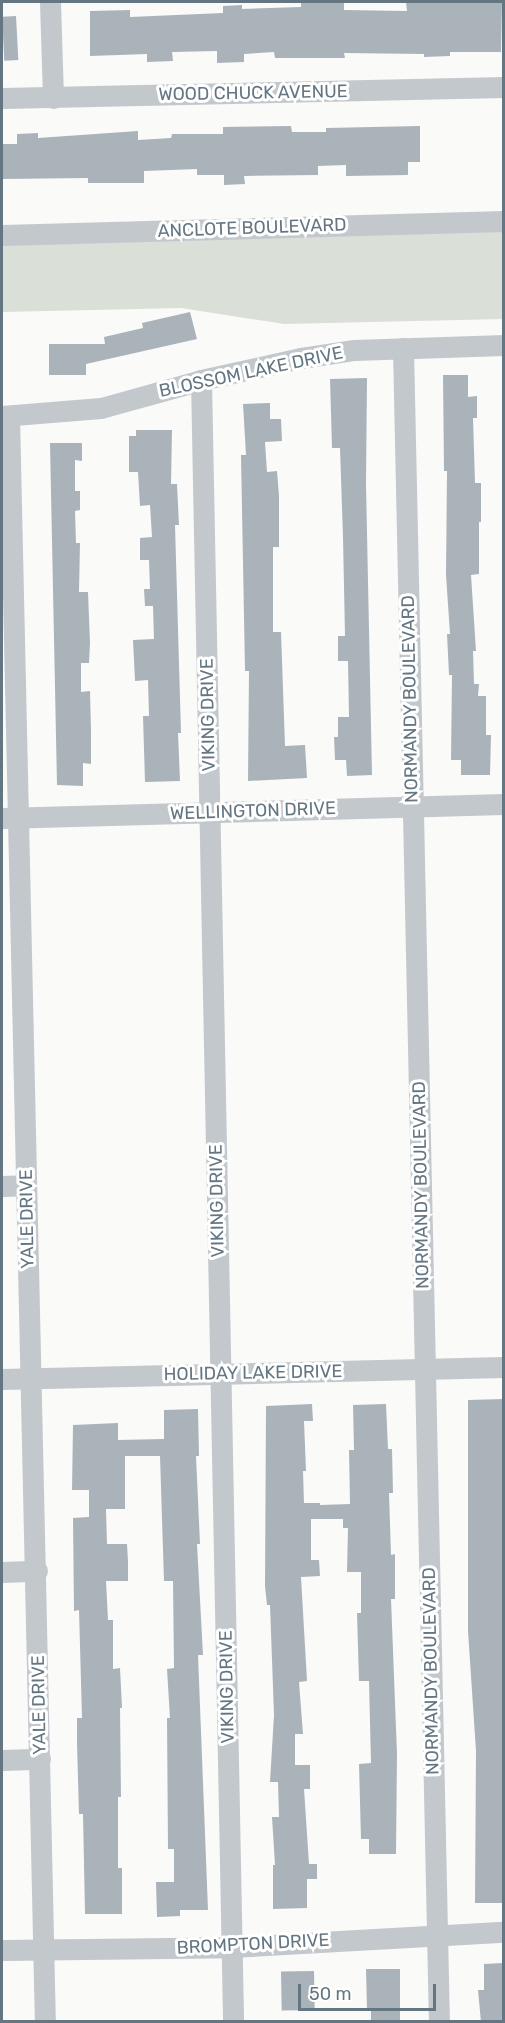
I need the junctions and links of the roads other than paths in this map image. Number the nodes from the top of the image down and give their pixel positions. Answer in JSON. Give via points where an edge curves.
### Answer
{"nodes":[{"id":1,"x":50,"y":2,"type":"edge"},
{"id":2,"x":504,"y":87,"type":"edge"},
{"id":3,"x":2,"y":98,"type":"edge"},
{"id":4,"x":53,"y":98,"type":"junction"},
{"id":5,"x":504,"y":221,"type":"edge"},
{"id":6,"x":2,"y":235,"type":"edge"},
{"id":7,"x":504,"y":345,"type":"edge"},
{"id":8,"x":403,"y":348,"type":"junction"},
{"id":9,"x":201,"y":380,"type":"junction"},
{"id":10,"x":5,"y":416,"type":"edge"},
{"id":11,"x":504,"y":804,"type":"edge"},
{"id":12,"x":413,"y":806,"type":"junction"},
{"id":13,"x":210,"y":812,"type":"junction"},
{"id":14,"x":10,"y":818,"type":"edge"},
{"id":15,"x":12,"y":994,"type":"edge"},
{"id":16,"x":26,"y":1185,"type":"junction"},
{"id":17,"x":2,"y":1186,"type":"edge"},
{"id":18,"x":504,"y":1367,"type":"edge"},
{"id":19,"x":425,"y":1369,"type":"junction"},
{"id":20,"x":221,"y":1374,"type":"junction"},
{"id":21,"x":31,"y":1378,"type":"junction"},
{"id":22,"x":2,"y":1379,"type":"edge"},
{"id":23,"x":37,"y":1571,"type":"junction"},
{"id":24,"x":2,"y":1572,"type":"edge"},
{"id":25,"x":40,"y":1759,"type":"junction"},
{"id":26,"x":2,"y":1760,"type":"edge"},
{"id":27,"x":504,"y":1932,"type":"edge"},
{"id":28,"x":437,"y":1933,"type":"junction"},
{"id":29,"x":232,"y":1947,"type":"junction"},
{"id":30,"x":2,"y":1950,"type":"edge"},
{"id":31,"x":44,"y":1950,"type":"junction"},
{"id":32,"x":45,"y":2022,"type":"edge"},
{"id":33,"x":233,"y":2022,"type":"edge"},
{"id":34,"x":439,"y":2022,"type":"edge"}],
"edges":[{"from":1,"to":4,"type":"street"},
{"from":2,"to":4,"type":"street","name":"WOOD CHUCK AVENUE"},
{"from":3,"to":4,"type":"street","name":"WOOD CHUCK AVENUE"},
{"from":5,"to":6,"type":"street","name":"ANCLOTE BOULEVARD"},
{"from":7,"to":8,"type":"street","name":"BLOSSOM LAKE DRIVE"},
{"from":8,"to":9,"type":"street","name":"BLOSSOM LAKE DRIVE","via":[[301,358]]},
{"from":8,"to":12,"type":"street","name":"NORMANDY BOULEVARD"},
{"from":9,"to":10,"type":"street","name":"BLOSSOM LAKE DRIVE","via":[[101,408]]},
{"from":9,"to":13,"type":"street","name":"VIKING DRIVE"},
{"from":10,"to":14,"type":"street","name":"YALE DRIVE"},
{"from":11,"to":12,"type":"street","name":"WELLINGTON DRIVE"},
{"from":12,"to":13,"type":"street","name":"WELLINGTON DRIVE"},
{"from":12,"to":19,"type":"street","name":"NORMANDY BOULEVARD"},
{"from":13,"to":14,"type":"street","name":"WELLINGTON DRIVE"},
{"from":13,"to":20,"type":"street","name":"VIKING DRIVE"},
{"from":14,"to":15,"type":"street","name":"YALE DRIVE"},
{"from":15,"to":16,"type":"street","name":"YALE DRIVE"},
{"from":16,"to":17,"type":"street"},
{"from":16,"to":21,"type":"street","name":"YALE DRIVE"},
{"from":18,"to":19,"type":"street","name":"HOLIDAY LAKE DRIVE"},
{"from":19,"to":20,"type":"street","name":"HOLIDAY LAKE DRIVE"},
{"from":19,"to":28,"type":"street","name":"NORMANDY BOULEVARD"},
{"from":20,"to":21,"type":"street","name":"HOLIDAY LAKE DRIVE"},
{"from":20,"to":29,"type":"street","name":"VIKING DRIVE"},
{"from":21,"to":22,"type":"street","name":"HOLIDAY LAKE DRIVE"},
{"from":21,"to":23,"type":"street","name":"YALE DRIVE"},
{"from":23,"to":24,"type":"street"},
{"from":23,"to":25,"type":"street","name":"YALE DRIVE"},
{"from":25,"to":26,"type":"street"},
{"from":25,"to":31,"type":"street","name":"YALE DRIVE"},
{"from":27,"to":28,"type":"street","name":"BROMPTON DRIVE"},
{"from":28,"to":29,"type":"street","name":"BROMPTON DRIVE"},
{"from":28,"to":34,"type":"street","name":"NORMANDY BOULEVARD"},
{"from":29,"to":31,"type":"street","name":"BROMPTON DRIVE"},
{"from":29,"to":33,"type":"street","name":"VIKING DRIVE"},
{"from":30,"to":31,"type":"street","name":"BROMPTON DRIVE"},
{"from":31,"to":32,"type":"street","name":"YALE DRIVE"}]}
